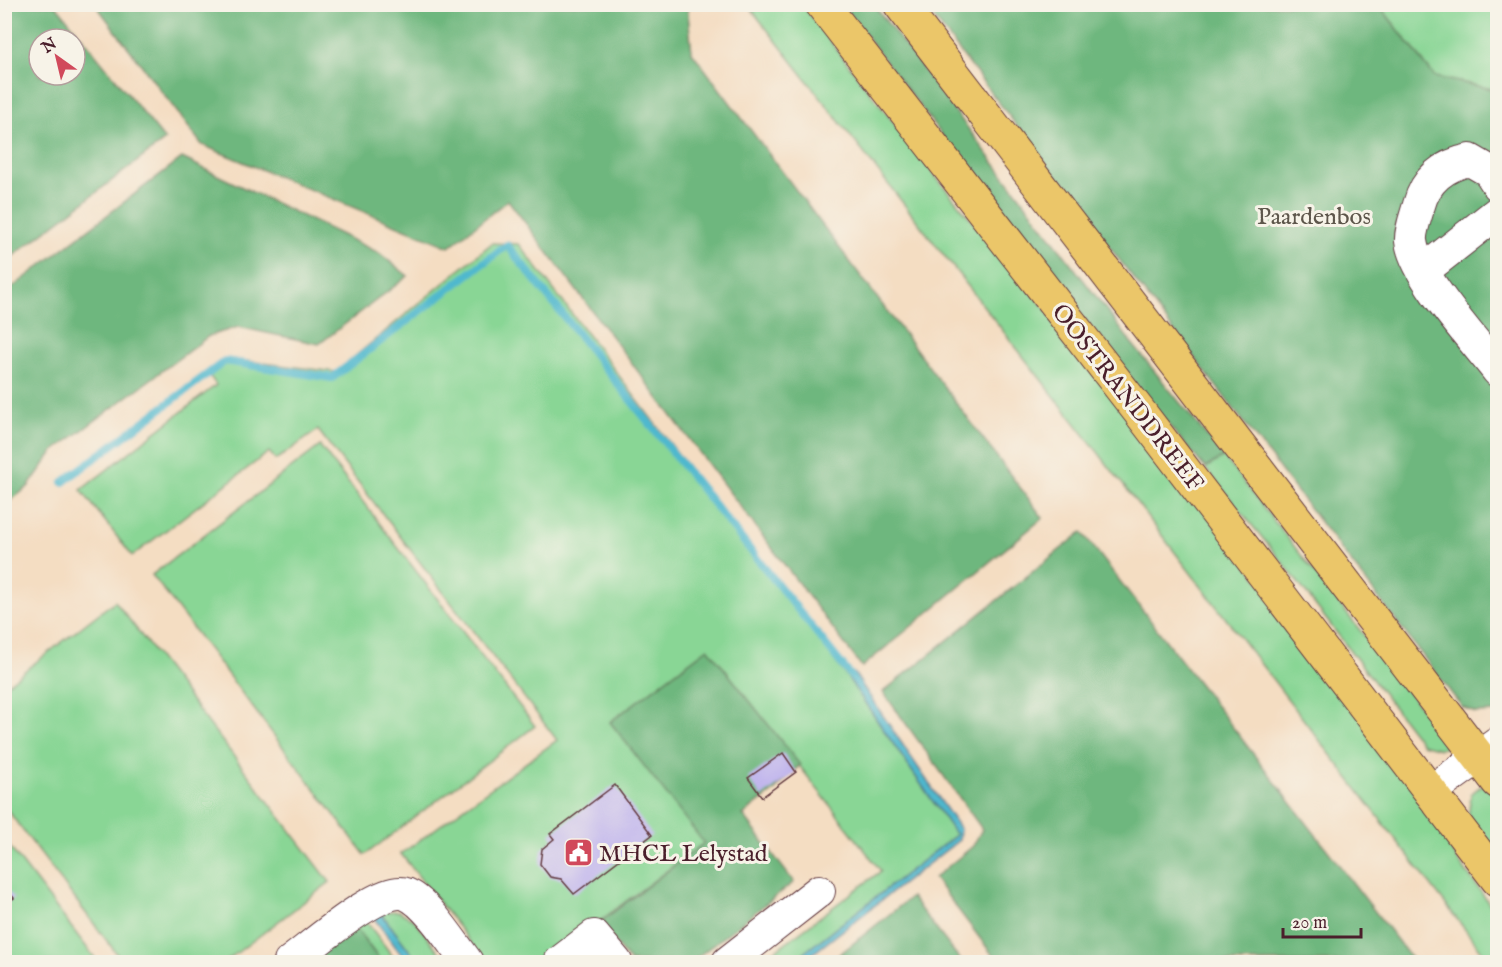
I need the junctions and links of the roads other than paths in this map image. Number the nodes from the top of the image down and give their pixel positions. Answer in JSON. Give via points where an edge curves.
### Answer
{"nodes":[{"id":1,"x":822,"y":4,"type":"edge"},
{"id":2,"x":900,"y":4,"type":"edge"},
{"id":3,"x":1497,"y":185,"type":"edge"},
{"id":4,"x":1497,"y":212,"type":"edge"},
{"id":5,"x":1423,"y":271,"type":"junction"},
{"id":6,"x":1497,"y":371,"type":"edge"},
{"id":7,"x":1486,"y":750,"type":"edge"},
{"id":8,"x":1497,"y":782,"type":"edge"},
{"id":9,"x":1430,"y":792,"type":"junction"},
{"id":10,"x":1497,"y":880,"type":"edge"},
{"id":11,"x":819,"y":891,"type":"dead end"},
{"id":12,"x":290,"y":963,"type":"edge"},
{"id":13,"x":467,"y":963,"type":"edge"},
{"id":14,"x":560,"y":963,"type":"edge"},
{"id":15,"x":616,"y":963,"type":"edge"},
{"id":16,"x":728,"y":963,"type":"edge"}],
"edges":[{"from":1,"to":9,"type":"main road","name":"OOSTRANDDREEF"},
{"from":2,"to":7,"type":"main road"},
{"from":3,"to":5,"type":"street","via":[[1489,171],[1470,160],[1454,163],[1436,174],[1422,192],[1411,240]]},
{"from":4,"to":5,"type":"street"},
{"from":5,"to":6,"type":"street"},
{"from":7,"to":8,"type":"main road"},
{"from":7,"to":9,"type":"street"},
{"from":9,"to":10,"type":"main road","name":"OOSTRANDDREEF"},
{"from":11,"to":16,"type":"street"},
{"from":12,"to":13,"type":"street","via":[[366,906],[395,892],[407,894],[425,909]]},
{"from":14,"to":15,"type":"street","via":[[594,936]]}]}
